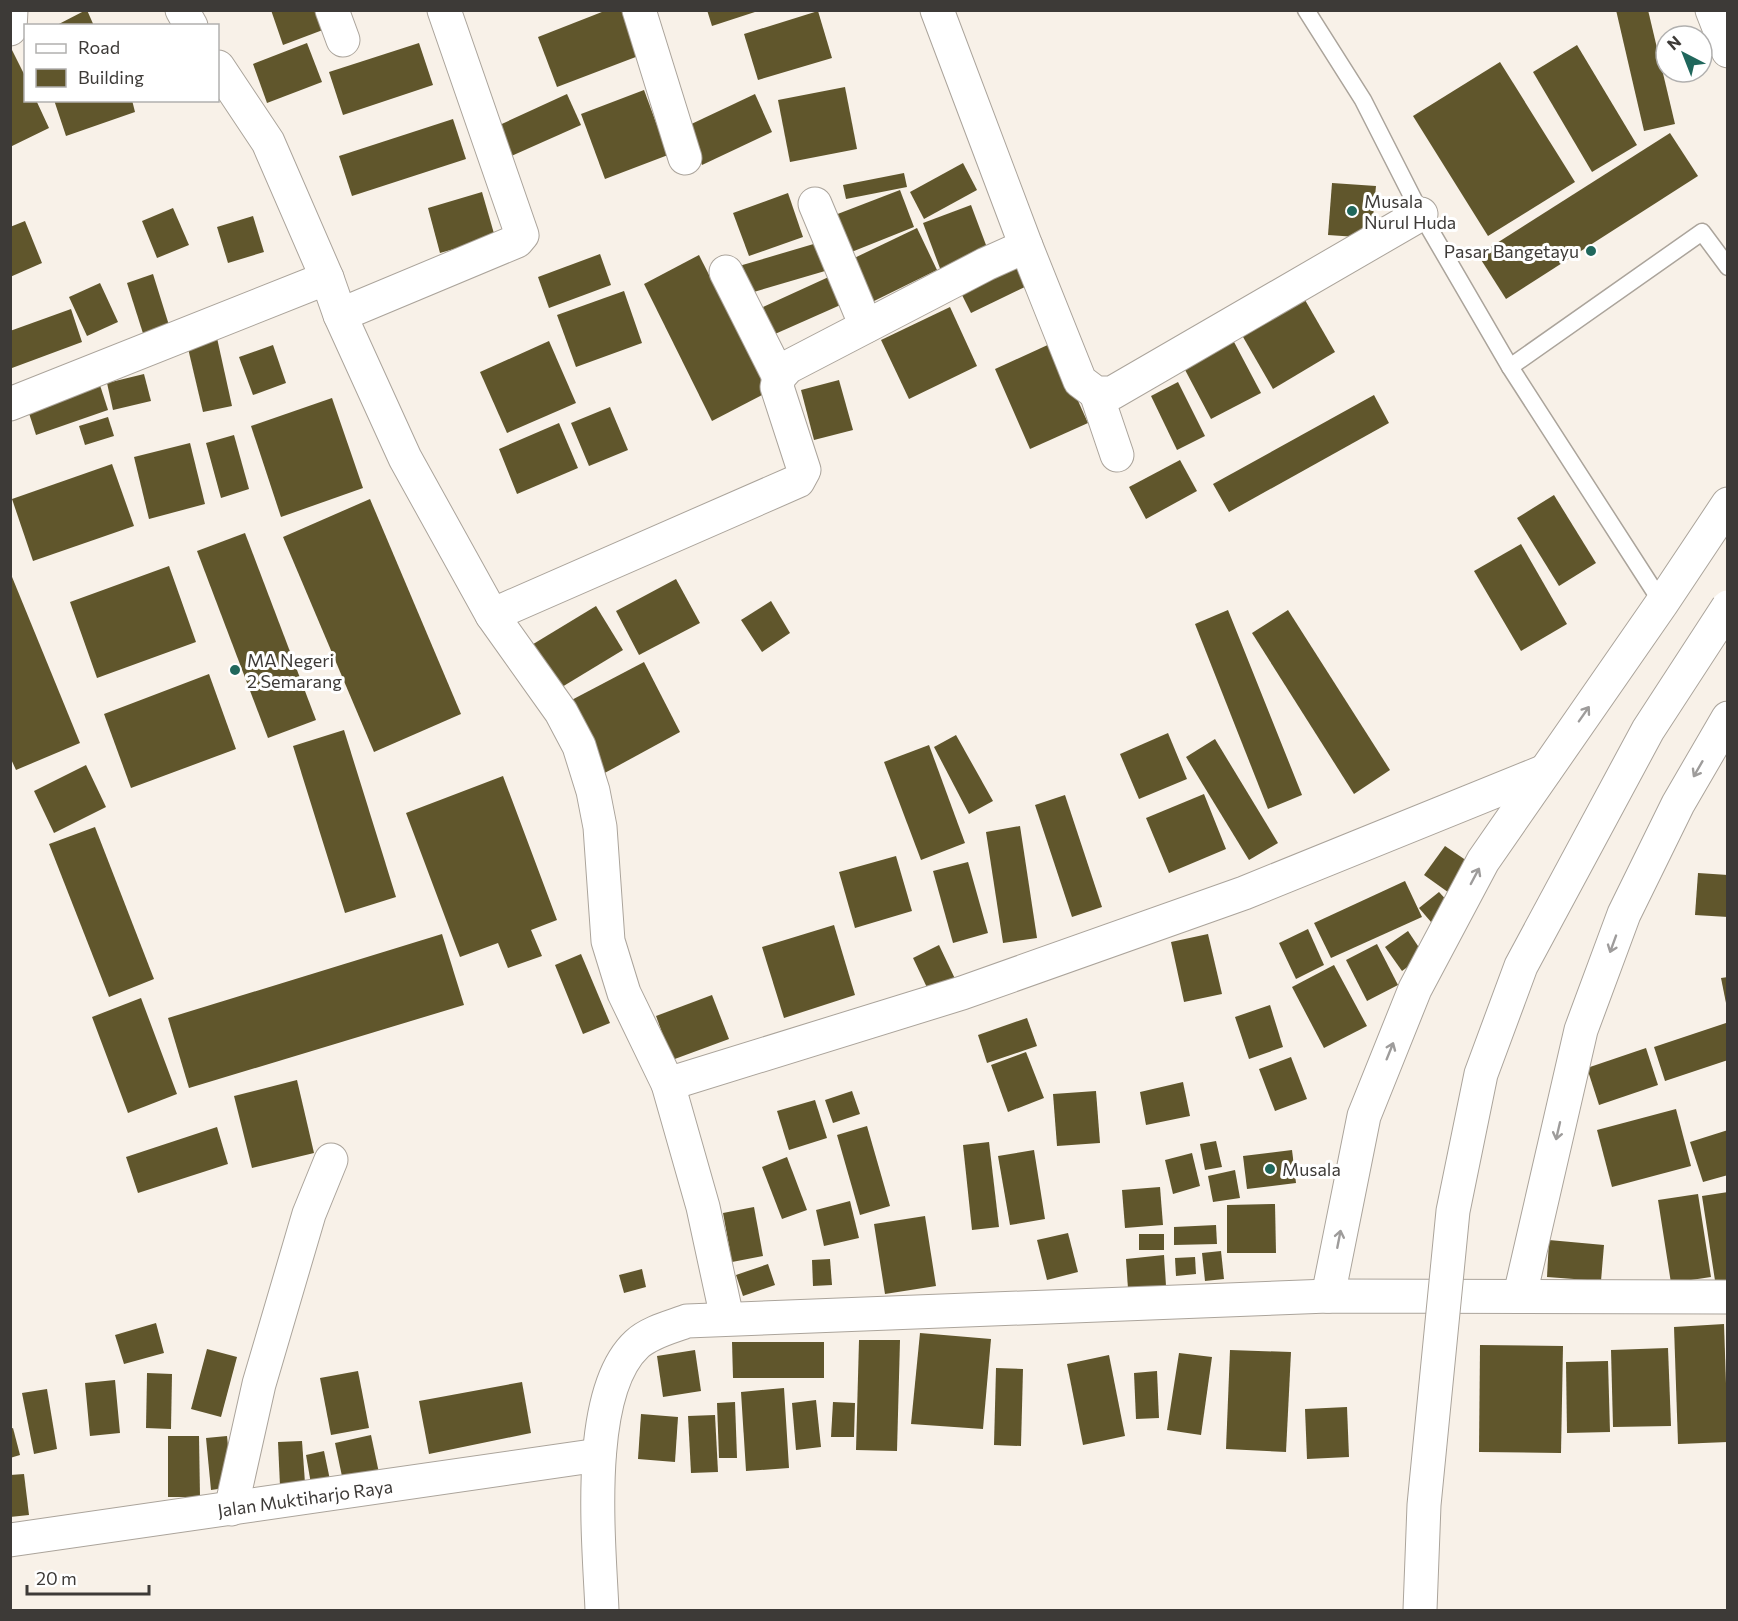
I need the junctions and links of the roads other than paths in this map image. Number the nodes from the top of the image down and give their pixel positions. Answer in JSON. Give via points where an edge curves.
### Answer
{"nodes":[{"id":1,"x":11,"y":10,"type":"edge"},
{"id":2,"x":182,"y":10,"type":"edge"},
{"id":3,"x":444,"y":10,"type":"edge"},
{"id":4,"x":639,"y":10,"type":"edge"},
{"id":5,"x":937,"y":10,"type":"edge"},
{"id":6,"x":1306,"y":10,"type":"edge"},
{"id":7,"x":1712,"y":10,"type":"edge"},
{"id":8,"x":190,"y":24,"type":"edge"},
{"id":9,"x":10,"y":29,"type":"edge"},
{"id":10,"x":1728,"y":51,"type":"edge"},
{"id":11,"x":219,"y":68,"type":"edge"},
{"id":12,"x":686,"y":158,"type":"dead end"},
{"id":13,"x":815,"y":204,"type":"dead end"},
{"id":14,"x":1421,"y":214,"type":"junction"},
{"id":15,"x":1026,"y":246,"type":"junction"},
{"id":16,"x":1728,"y":267,"type":"edge"},
{"id":17,"x":726,"y":272,"type":"dead end"},
{"id":18,"x":327,"y":278,"type":"junction"},
{"id":19,"x":340,"y":315,"type":"junction"},
{"id":20,"x":866,"y":326,"type":"junction"},
{"id":21,"x":1510,"y":367,"type":"junction"},
{"id":22,"x":779,"y":377,"type":"junction"},
{"id":23,"x":1096,"y":393,"type":"junction"},
{"id":24,"x":10,"y":404,"type":"edge"},
{"id":25,"x":1117,"y":456,"type":"dead end"},
{"id":26,"x":1728,"y":504,"type":"edge"},
{"id":27,"x":1662,"y":603,"type":"junction"},
{"id":28,"x":1728,"y":607,"type":"edge"},
{"id":29,"x":492,"y":615,"type":"junction"},
{"id":30,"x":1728,"y":718,"type":"edge"},
{"id":31,"x":1545,"y":771,"type":"junction"},
{"id":32,"x":668,"y":1084,"type":"junction"},
{"id":33,"x":331,"y":1160,"type":"dead end"},
{"id":34,"x":1520,"y":1295,"type":"junction"},
{"id":35,"x":1328,"y":1296,"type":"junction"},
{"id":36,"x":1728,"y":1297,"type":"edge"},
{"id":37,"x":727,"y":1318,"type":"junction"},
{"id":38,"x":599,"y":1455,"type":"junction"},
{"id":39,"x":231,"y":1509,"type":"junction"},
{"id":40,"x":10,"y":1540,"type":"edge"},
{"id":41,"x":602,"y":1611,"type":"edge"},
{"id":42,"x":1420,"y":1611,"type":"edge"}],
"edges":[{"from":1,"to":9,"type":"street"},
{"from":2,"to":8,"type":"street"},
{"from":3,"to":19,"type":"street","via":[[522,235],[517,241]]},
{"from":4,"to":12,"type":"street"},
{"from":5,"to":15,"type":"street"},
{"from":6,"to":14,"type":"lane","via":[[1363,100]]},
{"from":7,"to":10,"type":"street"},
{"from":11,"to":18,"type":"street","via":[[268,142]]},
{"from":13,"to":20,"type":"street"},
{"from":14,"to":21,"type":"lane"},
{"from":14,"to":23,"type":"street","via":[[1112,393]]},
{"from":15,"to":20,"type":"street"},
{"from":15,"to":23,"type":"street","via":[[1080,381]]},
{"from":16,"to":21,"type":"lane","via":[[1702,232]]},
{"from":17,"to":22,"type":"street"},
{"from":18,"to":19,"type":"street"},
{"from":18,"to":24,"type":"street"},
{"from":19,"to":29,"type":"street","via":[[405,458]]},
{"from":20,"to":22,"type":"street","via":[[788,367]]},
{"from":21,"to":27,"type":"lane"},
{"from":22,"to":29,"type":"street","via":[[777,387],[804,471],[798,481]]},
{"from":23,"to":25,"type":"street"},
{"from":26,"to":27,"type":"street"},
{"from":31,"to":27,"type":"street","one_way":true},
{"from":28,"to":42,"type":"street","bridge":true,"via":[[1648,730],[1521,966],[1481,1074],[1453,1211],[1424,1505]]},
{"from":29,"to":32,"type":"street","via":[[561,712],[579,746],[600,827],[608,941],[624,993]]},
{"from":30,"to":34,"type":"street","one_way":true,"via":[[1678,804],[1624,914],[1585,1019]]},
{"from":31,"to":32,"type":"street","via":[[1232,897],[963,993]]},
{"from":35,"to":31,"type":"street","one_way":true,"via":[[1364,1116],[1415,989],[1484,861]]},
{"from":32,"to":37,"type":"street","via":[[703,1208]]},
{"from":33,"to":39,"type":"street","via":[[309,1214],[259,1384]]},
{"from":34,"to":35,"type":"street"},
{"from":34,"to":36,"type":"street"},
{"from":35,"to":37,"type":"street"},
{"from":37,"to":38,"type":"street","via":[[687,1321],[638,1342],[618,1367],[612,1382]]},
{"from":38,"to":39,"type":"street","name":"Jalan Muktiharjo Raya"},
{"from":38,"to":41,"type":"street"},
{"from":39,"to":40,"type":"street","name":"Jalan Muktiharjo Raya"}]}
